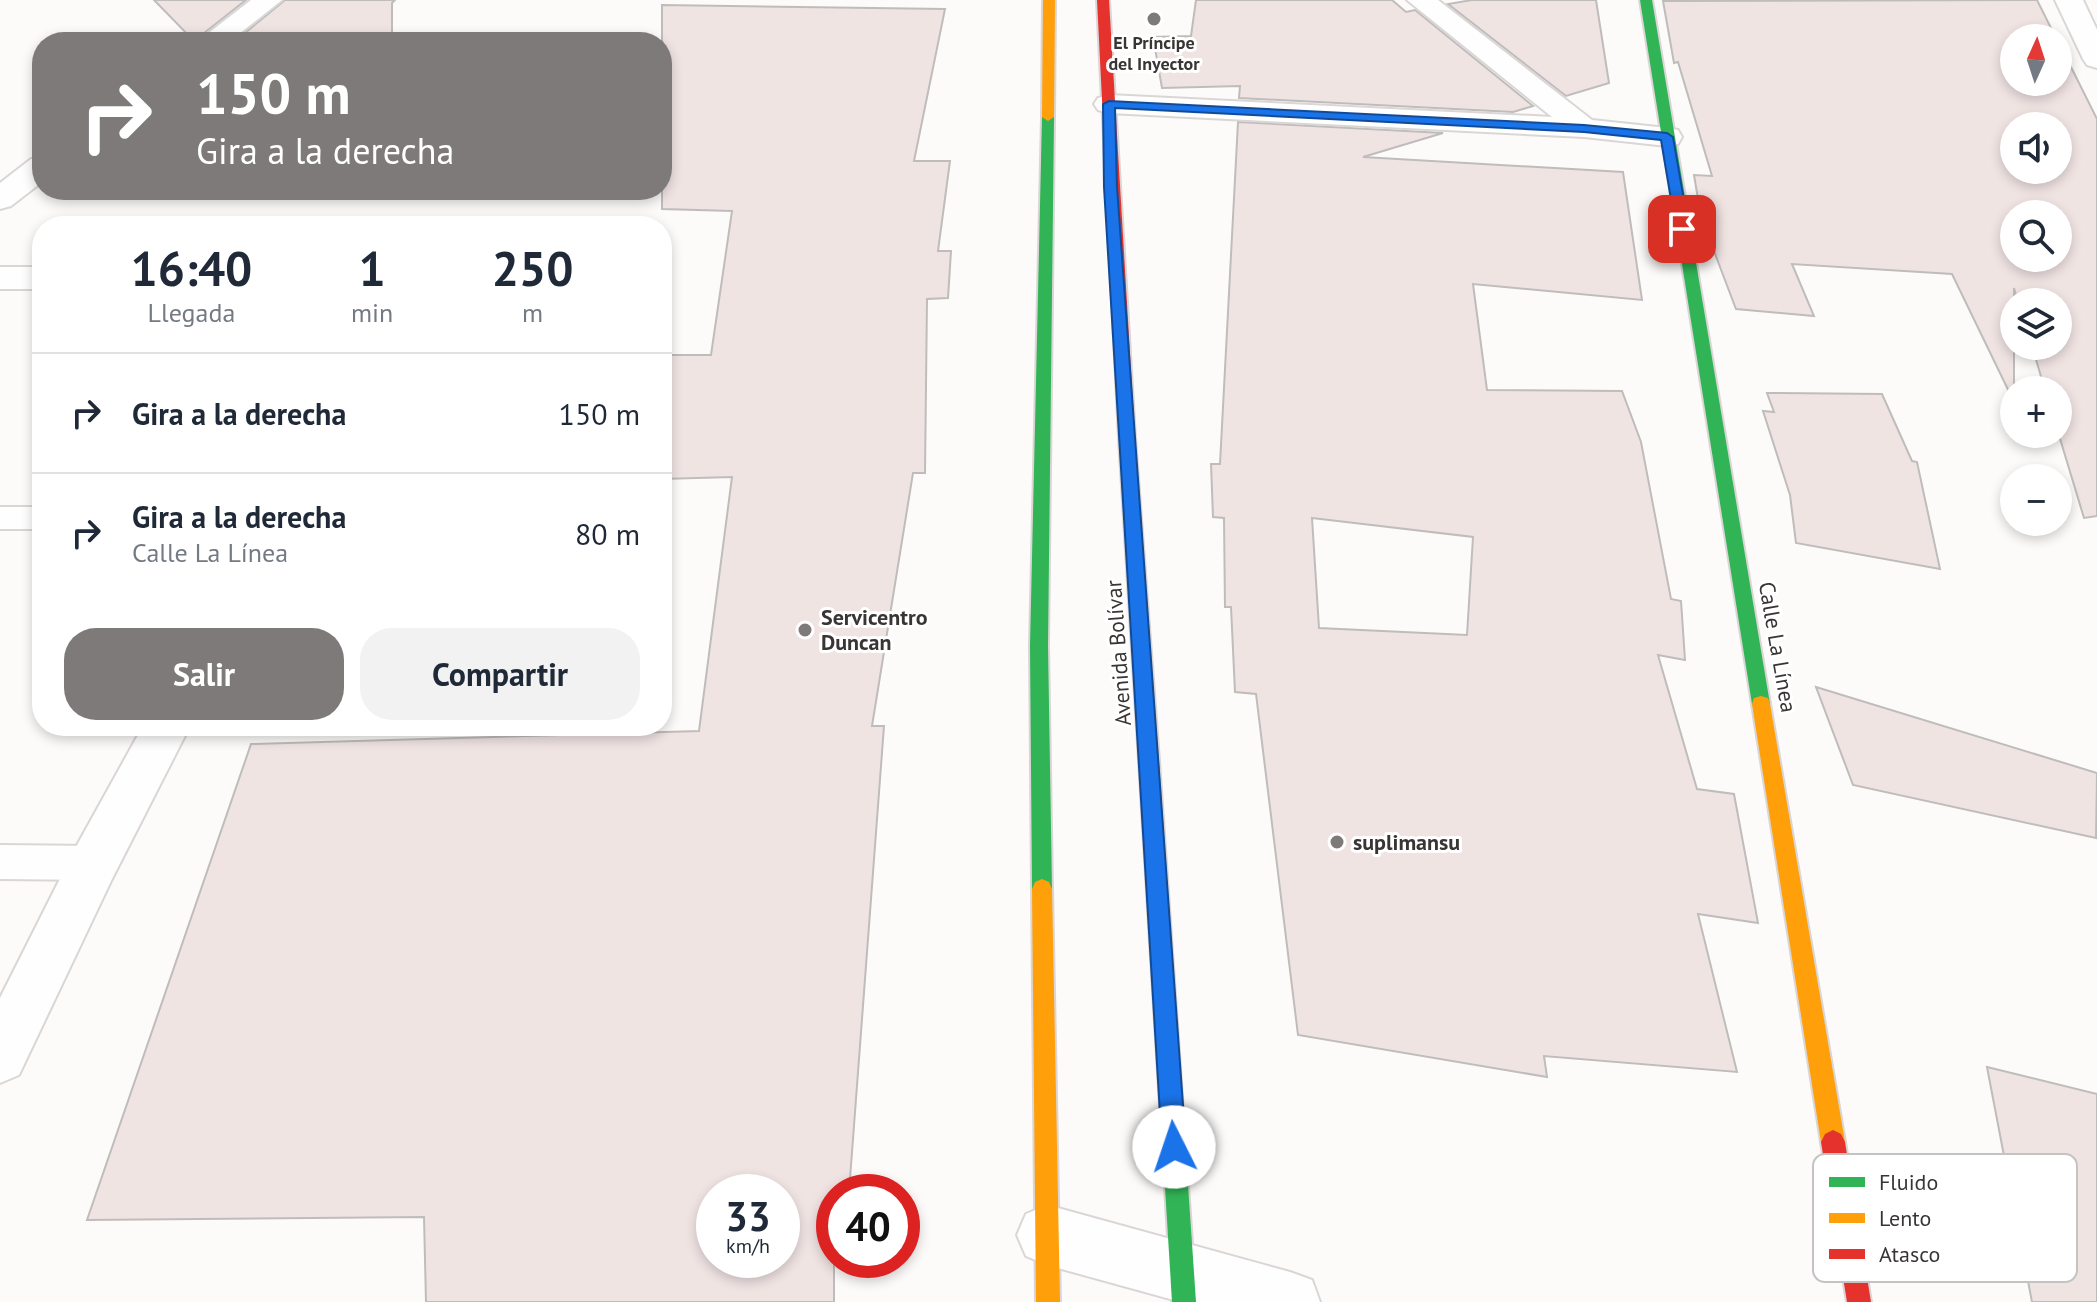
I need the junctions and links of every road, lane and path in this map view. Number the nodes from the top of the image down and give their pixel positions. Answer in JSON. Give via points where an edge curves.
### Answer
{"nodes":[{"id":1,"x":268,"y":0,"type":"edge"},
{"id":2,"x":1049,"y":0,"type":"edge"},
{"id":3,"x":1103,"y":0,"type":"edge"},
{"id":4,"x":1421,"y":0,"type":"edge"},
{"id":5,"x":1646,"y":0,"type":"edge"},
{"id":6,"x":2069,"y":0,"type":"edge"},
{"id":7,"x":225,"y":32,"type":"edge"},
{"id":8,"x":2097,"y":59,"type":"edge"},
{"id":9,"x":1109,"y":104,"type":"junction"},
{"id":10,"x":1584,"y":128,"type":"junction"},
{"id":11,"x":1667,"y":137,"type":"junction"},
{"id":12,"x":32,"y":174,"type":"edge"},
{"id":13,"x":0,"y":199,"type":"edge"},
{"id":14,"x":0,"y":278,"type":"edge"},
{"id":15,"x":32,"y":278,"type":"edge"},
{"id":16,"x":0,"y":518,"type":"edge"},
{"id":17,"x":32,"y":518,"type":"edge"},
{"id":18,"x":162,"y":736,"type":"edge"},
{"id":19,"x":0,"y":862,"type":"edge"},
{"id":20,"x":94,"y":863,"type":"junction"},
{"id":21,"x":0,"y":1056,"type":"edge"},
{"id":22,"x":1835,"y":1154,"type":"edge"},
{"id":23,"x":1047,"y":1235,"type":"junction"},
{"id":24,"x":1856,"y":1282,"type":"edge"},
{"id":25,"x":1183,"y":1286,"type":"edge"},
{"id":26,"x":1048,"y":1302,"type":"edge"},
{"id":27,"x":1290,"y":1302,"type":"edge"},
{"id":28,"x":1859,"y":1302,"type":"edge"}],
"edges":[{"from":1,"to":7,"type":"street"},
{"from":2,"to":23,"type":"street","via":[[1039,646]]},
{"from":3,"to":9,"type":"street","name":"Avenida Bolívar"},
{"from":4,"to":10,"type":"street"},
{"from":5,"to":11,"type":"street","name":"Calle La Línea"},
{"from":6,"to":8,"type":"street"},
{"from":9,"to":10,"type":"street"},
{"from":9,"to":25,"type":"street","name":"Avenida Bolívar"},
{"from":10,"to":11,"type":"street"},
{"from":11,"to":22,"type":"street","name":"Calle La Línea"},
{"from":12,"to":13,"type":"street"},
{"from":14,"to":15,"type":"street"},
{"from":16,"to":17,"type":"lane"},
{"from":18,"to":20,"type":"street"},
{"from":19,"to":20,"type":"lane"},
{"from":20,"to":21,"type":"street"},
{"from":23,"to":25,"type":"street"},
{"from":23,"to":26,"type":"street"},
{"from":24,"to":28,"type":"street","name":"Calle La Línea"},
{"from":25,"to":27,"type":"street"}]}
